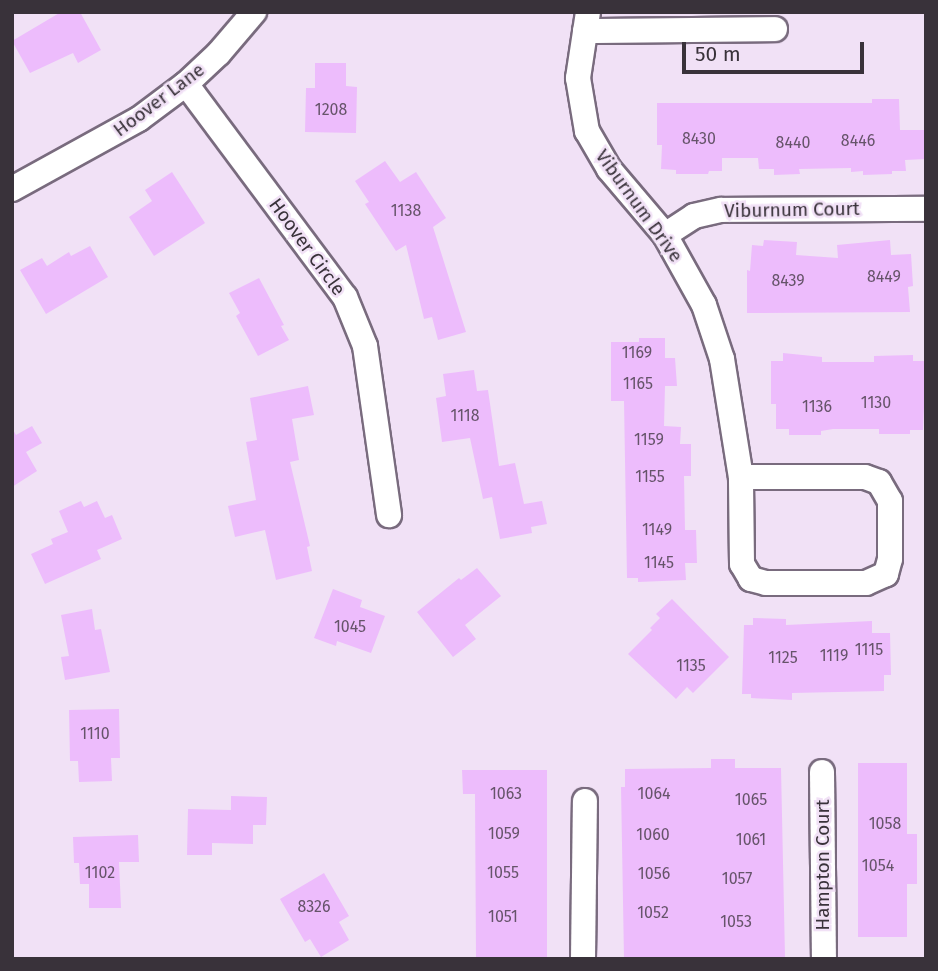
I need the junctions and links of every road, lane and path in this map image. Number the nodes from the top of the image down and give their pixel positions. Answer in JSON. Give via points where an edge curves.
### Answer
{"nodes":[{"id":1,"x":254,"y":12,"type":"edge"},
{"id":2,"x":586,"y":22,"type":"edge"},
{"id":3,"x":775,"y":29,"type":"dead end"},
{"id":4,"x":187,"y":84,"type":"junction"},
{"id":5,"x":12,"y":190,"type":"edge"},
{"id":6,"x":926,"y":209,"type":"edge"},
{"id":7,"x":665,"y":235,"type":"junction"},
{"id":8,"x":741,"y":477,"type":"junction"},
{"id":9,"x":388,"y":515,"type":"dead end"},
{"id":10,"x":822,"y":772,"type":"dead end"},
{"id":11,"x":584,"y":801,"type":"dead end"},
{"id":12,"x":583,"y":959,"type":"edge"},
{"id":13,"x":824,"y":959,"type":"edge"}],
"edges":[{"from":1,"to":4,"type":"street","name":"Hoover Lane"},
{"from":2,"to":3,"type":"street"},
{"from":2,"to":7,"type":"street","name":"Viburnum Drive","via":[[579,89],[587,131],[609,169]]},
{"from":4,"to":5,"type":"street","name":"Hoover Lane","via":[[139,119]]},
{"from":4,"to":9,"type":"street","name":"Hoover Circle","via":[[350,309],[365,346]]},
{"from":6,"to":7,"type":"street","name":"Viburnum Court","via":[[722,209],[694,216]]},
{"from":7,"to":8,"type":"street","name":"Viburnum Drive","via":[[704,305],[719,348]]},
{"from":8,"to":8,"type":"street","name":"Viburnum Drive","via":[[742,564],[751,579],[866,583],[886,573],[890,501],[879,482],[865,477]]},
{"from":10,"to":13,"type":"street","name":"Hampton Court"},
{"from":11,"to":12,"type":"street"}]}
